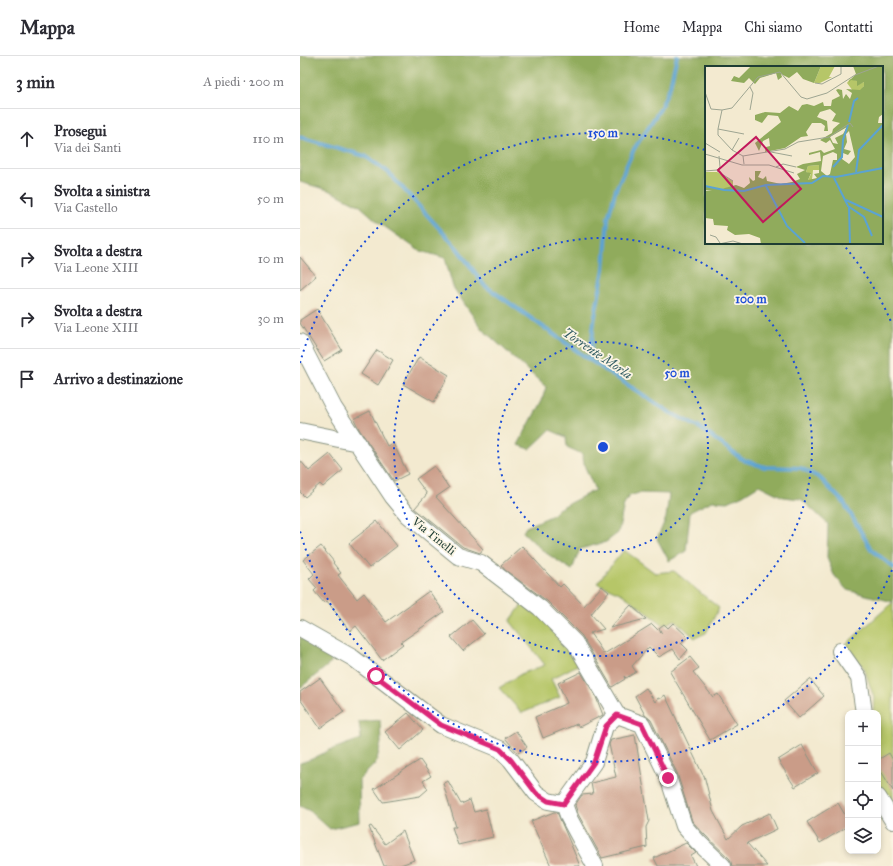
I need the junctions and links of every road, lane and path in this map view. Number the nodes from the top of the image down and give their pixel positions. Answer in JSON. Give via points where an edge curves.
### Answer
{"nodes":[{"id":1,"x":300,"y":342,"type":"edge"},
{"id":2,"x":300,"y":431,"type":"edge"},
{"id":3,"x":358,"y":443,"type":"junction"},
{"id":4,"x":300,"y":627,"type":"edge"},
{"id":5,"x":840,"y":651,"type":"dead end"},
{"id":6,"x":864,"y":710,"type":"edge"},
{"id":7,"x":617,"y":715,"type":"junction"},
{"id":8,"x":881,"y":802,"type":"edge"},
{"id":9,"x":564,"y":804,"type":"junction"},
{"id":10,"x":893,"y":821,"type":"edge"},
{"id":11,"x":595,"y":866,"type":"edge"},
{"id":12,"x":723,"y":866,"type":"edge"}],
"edges":[{"from":1,"to":3,"type":"street","name":"Via Tinelli","via":[[334,408]]},
{"from":2,"to":3,"type":"street"},
{"from":3,"to":7,"type":"street","name":"Via Tinelli","via":[[393,497],[408,515],[458,556],[481,563],[540,608],[575,643]]},
{"from":4,"to":9,"type":"street","via":[[353,658],[441,725],[500,749],[536,793],[548,801]]},
{"from":5,"to":6,"type":"street","via":[[860,678]]},
{"from":7,"to":9,"type":"street","via":[[606,726],[594,762]]},
{"from":7,"to":12,"type":"street","via":[[642,724],[668,778],[684,826]]},
{"from":8,"to":10,"type":"street"},
{"from":9,"to":11,"type":"street"}]}
